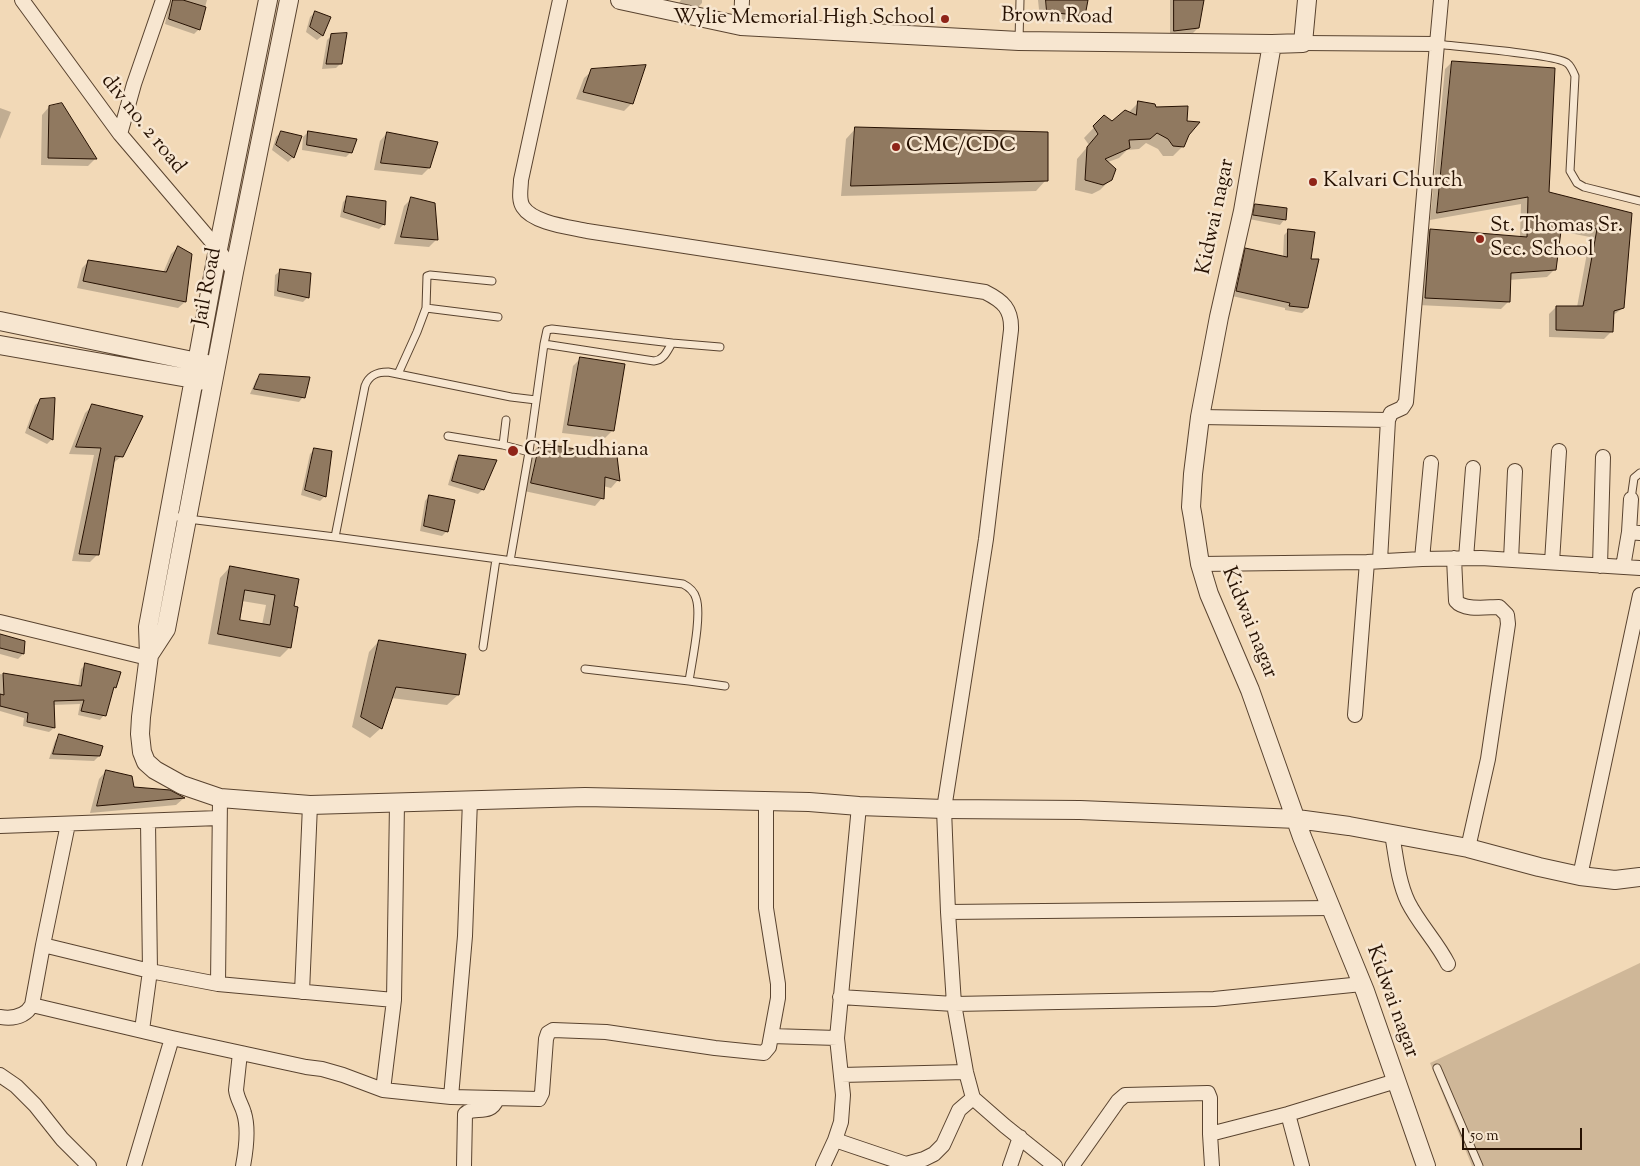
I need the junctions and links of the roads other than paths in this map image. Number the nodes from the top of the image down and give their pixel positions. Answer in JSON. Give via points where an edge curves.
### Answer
{"nodes":[{"id":1,"x":22,"y":0,"type":"edge"},
{"id":2,"x":163,"y":0,"type":"edge"},
{"id":3,"x":268,"y":0,"type":"edge"},
{"id":4,"x":289,"y":0,"type":"edge"},
{"id":5,"x":560,"y":0,"type":"edge"},
{"id":6,"x":620,"y":0,"type":"edge"},
{"id":7,"x":742,"y":0,"type":"edge"},
{"id":8,"x":1020,"y":0,"type":"edge"},
{"id":9,"x":1307,"y":0,"type":"edge"},
{"id":10,"x":1441,"y":0,"type":"edge"},
{"id":11,"x":741,"y":26,"type":"junction"},
{"id":12,"x":1019,"y":41,"type":"junction"},
{"id":13,"x":1303,"y":43,"type":"junction"},
{"id":14,"x":1272,"y":44,"type":"junction"},
{"id":15,"x":1437,"y":44,"type":"junction"},
{"id":16,"x":120,"y":134,"type":"junction"},
{"id":17,"x":1640,"y":201,"type":"edge"},
{"id":18,"x":218,"y":249,"type":"junction"},
{"id":19,"x":234,"y":272,"type":"junction"},
{"id":20,"x":492,"y":281,"type":"dead end"},
{"id":21,"x":426,"y":308,"type":"junction"},
{"id":22,"x":498,"y":317,"type":"dead end"},
{"id":23,"x":0,"y":321,"type":"edge"},
{"id":24,"x":672,"y":343,"type":"junction"},
{"id":25,"x":544,"y":344,"type":"junction"},
{"id":26,"x":0,"y":345,"type":"edge"},
{"id":27,"x":720,"y":348,"type":"dead end"},
{"id":28,"x":196,"y":371,"type":"junction"},
{"id":29,"x":215,"y":374,"type":"junction"},
{"id":30,"x":398,"y":374,"type":"junction"},
{"id":31,"x":536,"y":400,"type":"junction"},
{"id":32,"x":1200,"y":417,"type":"junction"},
{"id":33,"x":506,"y":420,"type":"dead end"},
{"id":34,"x":1388,"y":420,"type":"junction"},
{"id":35,"x":448,"y":436,"type":"dead end"},
{"id":36,"x":503,"y":445,"type":"junction"},
{"id":37,"x":1559,"y":451,"type":"dead end"},
{"id":38,"x":529,"y":452,"type":"junction"},
{"id":39,"x":1603,"y":458,"type":"dead end"},
{"id":40,"x":1430,"y":463,"type":"dead end"},
{"id":41,"x":1474,"y":468,"type":"dead end"},
{"id":42,"x":1515,"y":471,"type":"dead end"},
{"id":43,"x":1640,"y":473,"type":"edge"},
{"id":44,"x":1631,"y":499,"type":"joint"},
{"id":45,"x":169,"y":516,"type":"junction"},
{"id":46,"x":188,"y":519,"type":"junction"},
{"id":47,"x":1634,"y":532,"type":"edge"},
{"id":48,"x":334,"y":537,"type":"junction"},
{"id":49,"x":1460,"y":558,"type":"junction"},
{"id":50,"x":496,"y":559,"type":"junction"},
{"id":51,"x":1422,"y":559,"type":"junction"},
{"id":52,"x":1511,"y":560,"type":"junction"},
{"id":53,"x":510,"y":561,"type":"junction"},
{"id":54,"x":1373,"y":561,"type":"junction"},
{"id":55,"x":1552,"y":562,"type":"junction"},
{"id":56,"x":1200,"y":564,"type":"junction"},
{"id":57,"x":1600,"y":566,"type":"junction"},
{"id":58,"x":1623,"y":567,"type":"junction"},
{"id":59,"x":1640,"y":568,"type":"edge"},
{"id":60,"x":1640,"y":595,"type":"edge"},
{"id":61,"x":0,"y":622,"type":"edge"},
{"id":62,"x":483,"y":647,"type":"dead end"},
{"id":63,"x":149,"y":657,"type":"junction"},
{"id":64,"x":585,"y":669,"type":"dead end"},
{"id":65,"x":689,"y":681,"type":"junction"},
{"id":66,"x":725,"y":686,"type":"dead end"},
{"id":67,"x":1355,"y":715,"type":"dead end"},
{"id":68,"x":220,"y":798,"type":"junction"},
{"id":69,"x":470,"y":800,"type":"junction"},
{"id":70,"x":766,"y":801,"type":"junction"},
{"id":71,"x":397,"y":803,"type":"junction"},
{"id":72,"x":310,"y":805,"type":"junction"},
{"id":73,"x":859,"y":806,"type":"junction"},
{"id":74,"x":944,"y":809,"type":"junction"},
{"id":75,"x":219,"y":818,"type":"junction"},
{"id":76,"x":1296,"y":819,"type":"junction"},
{"id":77,"x":148,"y":822,"type":"junction"},
{"id":78,"x":68,"y":824,"type":"junction"},
{"id":79,"x":0,"y":826,"type":"edge"},
{"id":80,"x":1392,"y":834,"type":"junction"},
{"id":81,"x":1468,"y":848,"type":"junction"},
{"id":82,"x":1580,"y":876,"type":"junction"},
{"id":83,"x":1640,"y":877,"type":"edge"},
{"id":84,"x":1332,"y":908,"type":"junction"},
{"id":85,"x":948,"y":912,"type":"junction"},
{"id":86,"x":42,"y":945,"type":"junction"},
{"id":87,"x":1448,"y":964,"type":"dead end"},
{"id":88,"x":150,"y":971,"type":"junction"},
{"id":89,"x":218,"y":984,"type":"junction"},
{"id":90,"x":1362,"y":984,"type":"junction"},
{"id":91,"x":302,"y":992,"type":"junction"},
{"id":92,"x":840,"y":997,"type":"junction"},
{"id":93,"x":394,"y":1000,"type":"junction"},
{"id":94,"x":954,"y":1004,"type":"junction"},
{"id":95,"x":32,"y":1005,"type":"junction"},
{"id":96,"x":0,"y":1016,"type":"edge"},
{"id":97,"x":142,"y":1030,"type":"junction"},
{"id":98,"x":771,"y":1036,"type":"junction"},
{"id":99,"x":172,"y":1038,"type":"junction"},
{"id":100,"x":837,"y":1038,"type":"junction"},
{"id":101,"x":240,"y":1053,"type":"junction"},
{"id":102,"x":1437,"y":1068,"type":"dead end"},
{"id":103,"x":966,"y":1072,"type":"junction"},
{"id":104,"x":0,"y":1075,"type":"edge"},
{"id":105,"x":841,"y":1076,"type":"junction"},
{"id":106,"x":1396,"y":1081,"type":"junction"},
{"id":107,"x":383,"y":1090,"type":"junction"},
{"id":108,"x":451,"y":1098,"type":"junction"},
{"id":109,"x":973,"y":1098,"type":"junction"},
{"id":110,"x":497,"y":1099,"type":"junction"},
{"id":111,"x":1288,"y":1114,"type":"junction"},
{"id":112,"x":1210,"y":1134,"type":"junction"},
{"id":113,"x":1020,"y":1137,"type":"junction"},
{"id":114,"x":836,"y":1140,"type":"junction"},
{"id":115,"x":906,"y":1165,"type":"edge"},
{"id":116,"x":89,"y":1166,"type":"edge"},
{"id":117,"x":134,"y":1166,"type":"edge"},
{"id":118,"x":243,"y":1166,"type":"edge"},
{"id":119,"x":464,"y":1166,"type":"edge"},
{"id":120,"x":823,"y":1166,"type":"edge"},
{"id":121,"x":1010,"y":1166,"type":"edge"},
{"id":122,"x":1056,"y":1166,"type":"edge"},
{"id":123,"x":1072,"y":1166,"type":"edge"},
{"id":124,"x":1212,"y":1166,"type":"edge"},
{"id":125,"x":1302,"y":1166,"type":"edge"},
{"id":126,"x":1426,"y":1166,"type":"edge"},
{"id":127,"x":1479,"y":1166,"type":"edge"}],
"edges":[{"from":1,"to":16,"type":"street","name":"div no. 2 road"},
{"from":2,"to":16,"type":"street"},
{"from":3,"to":18,"type":"street"},
{"from":4,"to":19,"type":"street","name":"Jail Road"},
{"from":5,"to":74,"type":"street","via":[[521,180],[522,207],[532,217],[587,231],[985,292],[1002,302],[1007,310],[1011,330],[986,539]]},
{"from":6,"to":11,"type":"street","name":"Brown Road"},
{"from":7,"to":11,"type":"street"},
{"from":8,"to":12,"type":"lane"},
{"from":9,"to":13,"type":"street"},
{"from":10,"to":15,"type":"street"},
{"from":11,"to":12,"type":"street","name":"Brown Road"},
{"from":12,"to":14,"type":"street","name":"Brown Road"},
{"from":13,"to":14,"type":"street","name":"Brown Road"},
{"from":13,"to":15,"type":"street"},
{"from":14,"to":32,"type":"street","name":"Kidwai nagar","via":[[1243,211]]},
{"from":15,"to":17,"type":"lane","via":[[1567,62],[1574,76],[1570,171],[1584,187]]},
{"from":15,"to":34,"type":"street","via":[[1406,402],[1391,413]]},
{"from":16,"to":18,"type":"street","name":"div no. 2 road"},
{"from":18,"to":19,"type":"street","name":"div no. 2 road"},
{"from":18,"to":28,"type":"street"},
{"from":19,"to":29,"type":"street","name":"Jail Road"},
{"from":20,"to":21,"type":"lane","via":[[428,275]]},
{"from":21,"to":22,"type":"lane"},
{"from":21,"to":30,"type":"lane"},
{"from":23,"to":28,"type":"street"},
{"from":24,"to":25,"type":"lane","via":[[659,361]]},
{"from":24,"to":25,"type":"lane","via":[[552,329],[547,330]]},
{"from":24,"to":27,"type":"lane"},
{"from":25,"to":31,"type":"lane"},
{"from":26,"to":28,"type":"street"},
{"from":28,"to":29,"type":"street"},
{"from":28,"to":45,"type":"street"},
{"from":29,"to":46,"type":"street","name":"Jail Road"},
{"from":30,"to":31,"type":"lane"},
{"from":30,"to":48,"type":"lane","via":[[381,372],[367,380]]},
{"from":31,"to":38,"type":"lane"},
{"from":32,"to":34,"type":"street"},
{"from":32,"to":56,"type":"street","name":"Kidwai nagar","via":[[1191,507]]},
{"from":33,"to":36,"type":"lane"},
{"from":34,"to":54,"type":"street"},
{"from":35,"to":36,"type":"lane"},
{"from":36,"to":38,"type":"lane"},
{"from":37,"to":55,"type":"street"},
{"from":38,"to":53,"type":"lane"},
{"from":39,"to":57,"type":"street"},
{"from":40,"to":51,"type":"street"},
{"from":41,"to":49,"type":"street"},
{"from":42,"to":52,"type":"street"},
{"from":43,"to":44,"type":"lane","via":[[1634,478]]},
{"from":44,"to":47,"type":"street"},
{"from":45,"to":46,"type":"lane"},
{"from":45,"to":63,"type":"street","via":[[148,627]]},
{"from":46,"to":48,"type":"lane"},
{"from":46,"to":63,"type":"street","name":"Jail Road","via":[[166,629]]},
{"from":47,"to":58,"type":"street"},
{"from":48,"to":50,"type":"lane"},
{"from":49,"to":51,"type":"street"},
{"from":49,"to":52,"type":"street"},
{"from":49,"to":81,"type":"street","via":[[1458,604],[1499,607],[1507,615],[1508,624],[1488,759]]},
{"from":50,"to":53,"type":"lane"},
{"from":50,"to":62,"type":"lane"},
{"from":51,"to":54,"type":"street"},
{"from":52,"to":55,"type":"street"},
{"from":53,"to":65,"type":"lane","via":[[683,584],[691,588],[698,603]]},
{"from":54,"to":56,"type":"street"},
{"from":54,"to":67,"type":"street"},
{"from":55,"to":57,"type":"street"},
{"from":56,"to":76,"type":"street","name":"Kidwai nagar"},
{"from":57,"to":58,"type":"street"},
{"from":58,"to":59,"type":"street"},
{"from":60,"to":82,"type":"street"},
{"from":61,"to":63,"type":"street"},
{"from":63,"to":68,"type":"street","via":[[140,734],[146,762],[182,785]]},
{"from":64,"to":65,"type":"lane"},
{"from":65,"to":66,"type":"lane"},
{"from":68,"to":72,"type":"street"},
{"from":68,"to":75,"type":"street"},
{"from":69,"to":70,"type":"street","via":[[585,797]]},
{"from":69,"to":71,"type":"street"},
{"from":69,"to":108,"type":"street","via":[[465,936]]},
{"from":70,"to":73,"type":"street"},
{"from":70,"to":98,"type":"street","via":[[766,908],[778,984]]},
{"from":71,"to":72,"type":"street"},
{"from":71,"to":93,"type":"street"},
{"from":72,"to":91,"type":"street"},
{"from":73,"to":74,"type":"street"},
{"from":73,"to":92,"type":"street"},
{"from":74,"to":76,"type":"street","via":[[1080,810]]},
{"from":74,"to":85,"type":"street"},
{"from":75,"to":77,"type":"street"},
{"from":75,"to":89,"type":"street"},
{"from":76,"to":80,"type":"street"},
{"from":76,"to":84,"type":"street","name":"Kidwai nagar"},
{"from":77,"to":78,"type":"street"},
{"from":77,"to":88,"type":"street"},
{"from":78,"to":79,"type":"street"},
{"from":78,"to":86,"type":"street"},
{"from":80,"to":81,"type":"street"},
{"from":80,"to":87,"type":"street","via":[[1408,901]]},
{"from":81,"to":82,"type":"street"},
{"from":82,"to":83,"type":"street","via":[[1616,880]]},
{"from":84,"to":85,"type":"street"},
{"from":84,"to":90,"type":"street","name":"Kidwai nagar"},
{"from":85,"to":94,"type":"street"},
{"from":86,"to":88,"type":"street"},
{"from":86,"to":95,"type":"street"},
{"from":88,"to":89,"type":"street"},
{"from":88,"to":97,"type":"street"},
{"from":89,"to":91,"type":"street"},
{"from":90,"to":94,"type":"street","via":[[1214,999]]},
{"from":90,"to":106,"type":"street","name":"Kidwai nagar"},
{"from":91,"to":93,"type":"street"},
{"from":92,"to":94,"type":"street"},
{"from":92,"to":100,"type":"street"},
{"from":93,"to":107,"type":"street"},
{"from":94,"to":103,"type":"street"},
{"from":95,"to":96,"type":"street","via":[[20,1016]]},
{"from":95,"to":97,"type":"street"},
{"from":97,"to":99,"type":"street"},
{"from":98,"to":100,"type":"street"},
{"from":98,"to":110,"type":"street","via":[[764,1053],[606,1032],[553,1030],[548,1032],[546,1039],[540,1098]]},
{"from":99,"to":101,"type":"street"},
{"from":99,"to":117,"type":"street"},
{"from":100,"to":105,"type":"street"},
{"from":101,"to":107,"type":"street","via":[[343,1074]]},
{"from":101,"to":118,"type":"street","via":[[236,1096],[246,1124]]},
{"from":102,"to":127,"type":"lane"},
{"from":103,"to":105,"type":"street"},
{"from":103,"to":109,"type":"street"},
{"from":104,"to":116,"type":"street","via":[[35,1105]]},
{"from":105,"to":114,"type":"street","via":[[841,1122]]},
{"from":106,"to":111,"type":"street"},
{"from":106,"to":126,"type":"street","name":"Kidwai nagar"},
{"from":107,"to":108,"type":"street"},
{"from":108,"to":110,"type":"street"},
{"from":109,"to":113,"type":"street"},
{"from":109,"to":115,"type":"street","via":[[959,1110],[942,1145],[934,1154]]},
{"from":110,"to":119,"type":"street","via":[[486,1110],[465,1114]]},
{"from":111,"to":112,"type":"street"},
{"from":111,"to":125,"type":"street"},
{"from":112,"to":123,"type":"street","via":[[1208,1093],[1125,1095]]},
{"from":112,"to":124,"type":"street"},
{"from":113,"to":121,"type":"street"},
{"from":113,"to":122,"type":"street"},
{"from":114,"to":115,"type":"street"},
{"from":114,"to":120,"type":"street"}]}
